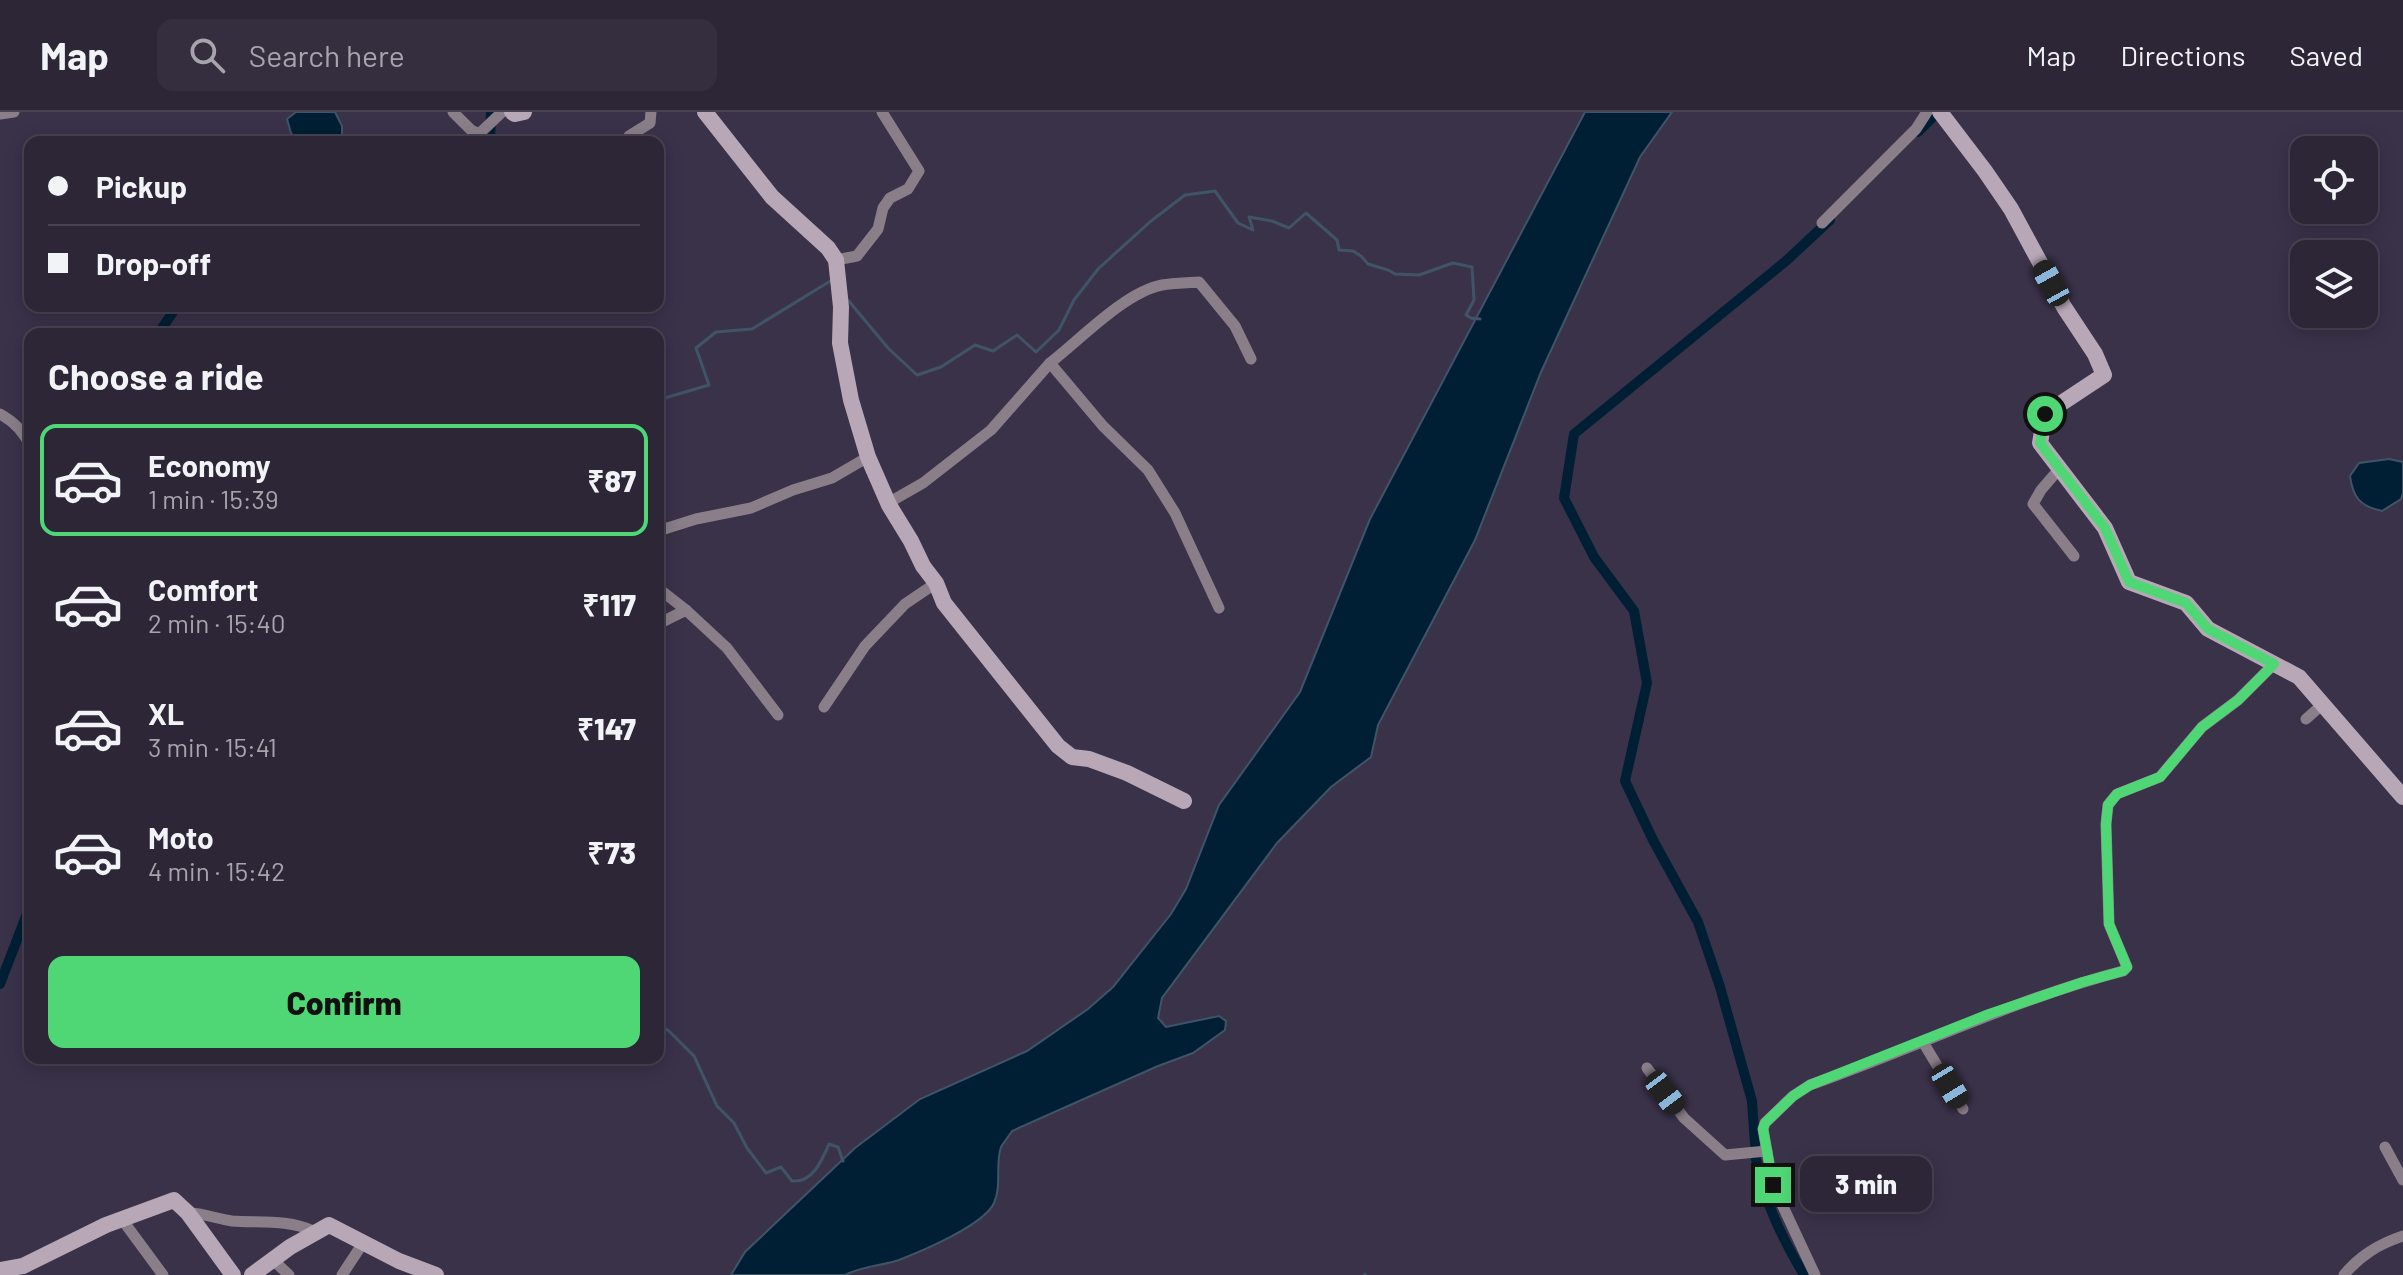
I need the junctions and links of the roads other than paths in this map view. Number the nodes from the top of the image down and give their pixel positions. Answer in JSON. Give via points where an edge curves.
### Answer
{"nodes":[{"id":1,"x":14,"y":112,"type":"edge"},
{"id":2,"x":453,"y":112,"type":"edge"},
{"id":3,"x":502,"y":112,"type":"edge"},
{"id":4,"x":512,"y":112,"type":"edge"},
{"id":5,"x":524,"y":112,"type":"edge"},
{"id":6,"x":651,"y":112,"type":"edge"},
{"id":7,"x":705,"y":112,"type":"edge"},
{"id":8,"x":882,"y":112,"type":"edge"},
{"id":9,"x":1927,"y":112,"type":"edge"},
{"id":10,"x":1940,"y":112,"type":"edge"},
{"id":11,"x":0,"y":114,"type":"edge"},
{"id":12,"x":629,"y":136,"type":"dead end"},
{"id":13,"x":1822,"y":223,"type":"dead end"},
{"id":14,"x":836,"y":260,"type":"junction"},
{"id":15,"x":1251,"y":359,"type":"dead end"},
{"id":16,"x":1050,"y":363,"type":"junction"},
{"id":17,"x":0,"y":414,"type":"edge"},
{"id":18,"x":24,"y":435,"type":"edge"},
{"id":19,"x":868,"y":457,"type":"junction"},
{"id":20,"x":2060,"y":468,"type":"junction"},
{"id":21,"x":888,"y":503,"type":"junction"},
{"id":22,"x":664,"y":529,"type":"edge"},
{"id":23,"x":2074,"y":556,"type":"dead end"},
{"id":24,"x":936,"y":583,"type":"junction"},
{"id":25,"x":664,"y":593,"type":"edge"},
{"id":26,"x":1219,"y":608,"type":"dead end"},
{"id":27,"x":686,"y":610,"type":"junction"},
{"id":28,"x":664,"y":621,"type":"edge"},
{"id":29,"x":2274,"y":664,"type":"junction"},
{"id":30,"x":2323,"y":704,"type":"junction"},
{"id":31,"x":824,"y":707,"type":"dead end"},
{"id":32,"x":778,"y":715,"type":"dead end"},
{"id":33,"x":2306,"y":719,"type":"dead end"},
{"id":34,"x":2403,"y":797,"type":"edge"},
{"id":35,"x":1184,"y":801,"type":"dead end"},
{"id":36,"x":1923,"y":1042,"type":"junction"},
{"id":37,"x":1647,"y":1068,"type":"dead end"},
{"id":38,"x":1963,"y":1109,"type":"dead end"},
{"id":39,"x":2385,"y":1147,"type":"dead end"},
{"id":40,"x":1767,"y":1151,"type":"junction"},
{"id":41,"x":2403,"y":1180,"type":"edge"},
{"id":42,"x":188,"y":1213,"type":"junction"},
{"id":43,"x":121,"y":1218,"type":"junction"},
{"id":44,"x":320,"y":1230,"type":"junction"},
{"id":45,"x":2403,"y":1236,"type":"edge"},
{"id":46,"x":363,"y":1243,"type":"junction"},
{"id":47,"x":273,"y":1260,"type":"junction"},
{"id":48,"x":0,"y":1270,"type":"edge"},
{"id":49,"x":163,"y":1275,"type":"edge"},
{"id":50,"x":233,"y":1275,"type":"edge"},
{"id":51,"x":252,"y":1275,"type":"edge"},
{"id":52,"x":289,"y":1275,"type":"edge"},
{"id":53,"x":342,"y":1275,"type":"edge"},
{"id":54,"x":436,"y":1275,"type":"edge"},
{"id":55,"x":1815,"y":1275,"type":"edge"},
{"id":56,"x":2344,"y":1275,"type":"edge"}],
"edges":[{"from":1,"to":11,"type":"street"},
{"from":2,"to":3,"type":"street","via":[[479,134]]},
{"from":4,"to":5,"type":"street"},
{"from":6,"to":12,"type":"street","via":[[650,123]]},
{"from":7,"to":14,"type":"street","via":[[772,197]]},
{"from":8,"to":14,"type":"street","via":[[919,171],[908,189],[890,198],[878,229],[857,256]]},
{"from":9,"to":13,"type":"street"},
{"from":10,"to":20,"type":"street","via":[[2011,209],[2104,375],[2045,414],[2040,443]]},
{"from":14,"to":19,"type":"street","via":[[840,343]]},
{"from":15,"to":16,"type":"street","via":[[1235,326],[1199,282],[1142,292]]},
{"from":16,"to":21,"type":"street","via":[[991,430]]},
{"from":16,"to":26,"type":"street","via":[[1148,470],[1175,513]]},
{"from":17,"to":18,"type":"street"},
{"from":19,"to":21,"type":"street"},
{"from":19,"to":22,"type":"street","via":[[832,478],[751,508]]},
{"from":20,"to":23,"type":"street","via":[[2033,504]]},
{"from":20,"to":29,"type":"street","via":[[2105,528],[2129,582],[2186,603],[2208,629]]},
{"from":21,"to":24,"type":"street"},
{"from":24,"to":31,"type":"street","via":[[905,604],[865,646]]},
{"from":24,"to":35,"type":"street","via":[[944,603],[1058,746],[1072,757],[1127,773]]},
{"from":25,"to":27,"type":"street"},
{"from":27,"to":28,"type":"street"},
{"from":27,"to":32,"type":"street","via":[[727,648]]},
{"from":29,"to":30,"type":"street","via":[[2299,677]]},
{"from":29,"to":36,"type":"street","via":[[2202,727],[2160,777],[2117,794],[2108,805],[2109,924],[2127,967]]},
{"from":30,"to":33,"type":"street"},
{"from":30,"to":34,"type":"street"},
{"from":36,"to":38,"type":"street"},
{"from":36,"to":40,"type":"street","via":[[1793,1096],[1765,1123]]},
{"from":37,"to":40,"type":"street","via":[[1684,1118],[1725,1155]]},
{"from":39,"to":41,"type":"street"},
{"from":40,"to":55,"type":"street","via":[[1773,1185]]},
{"from":42,"to":43,"type":"street","via":[[174,1200]]},
{"from":42,"to":44,"type":"street"},
{"from":42,"to":50,"type":"street"},
{"from":43,"to":48,"type":"street","via":[[23,1266]]},
{"from":43,"to":49,"type":"street"},
{"from":44,"to":46,"type":"street","via":[[329,1225]]},
{"from":44,"to":47,"type":"street"},
{"from":45,"to":56,"type":"street","via":[[2362,1256]]},
{"from":46,"to":53,"type":"street"},
{"from":46,"to":54,"type":"street"},
{"from":47,"to":51,"type":"street"},
{"from":47,"to":52,"type":"street"}]}
